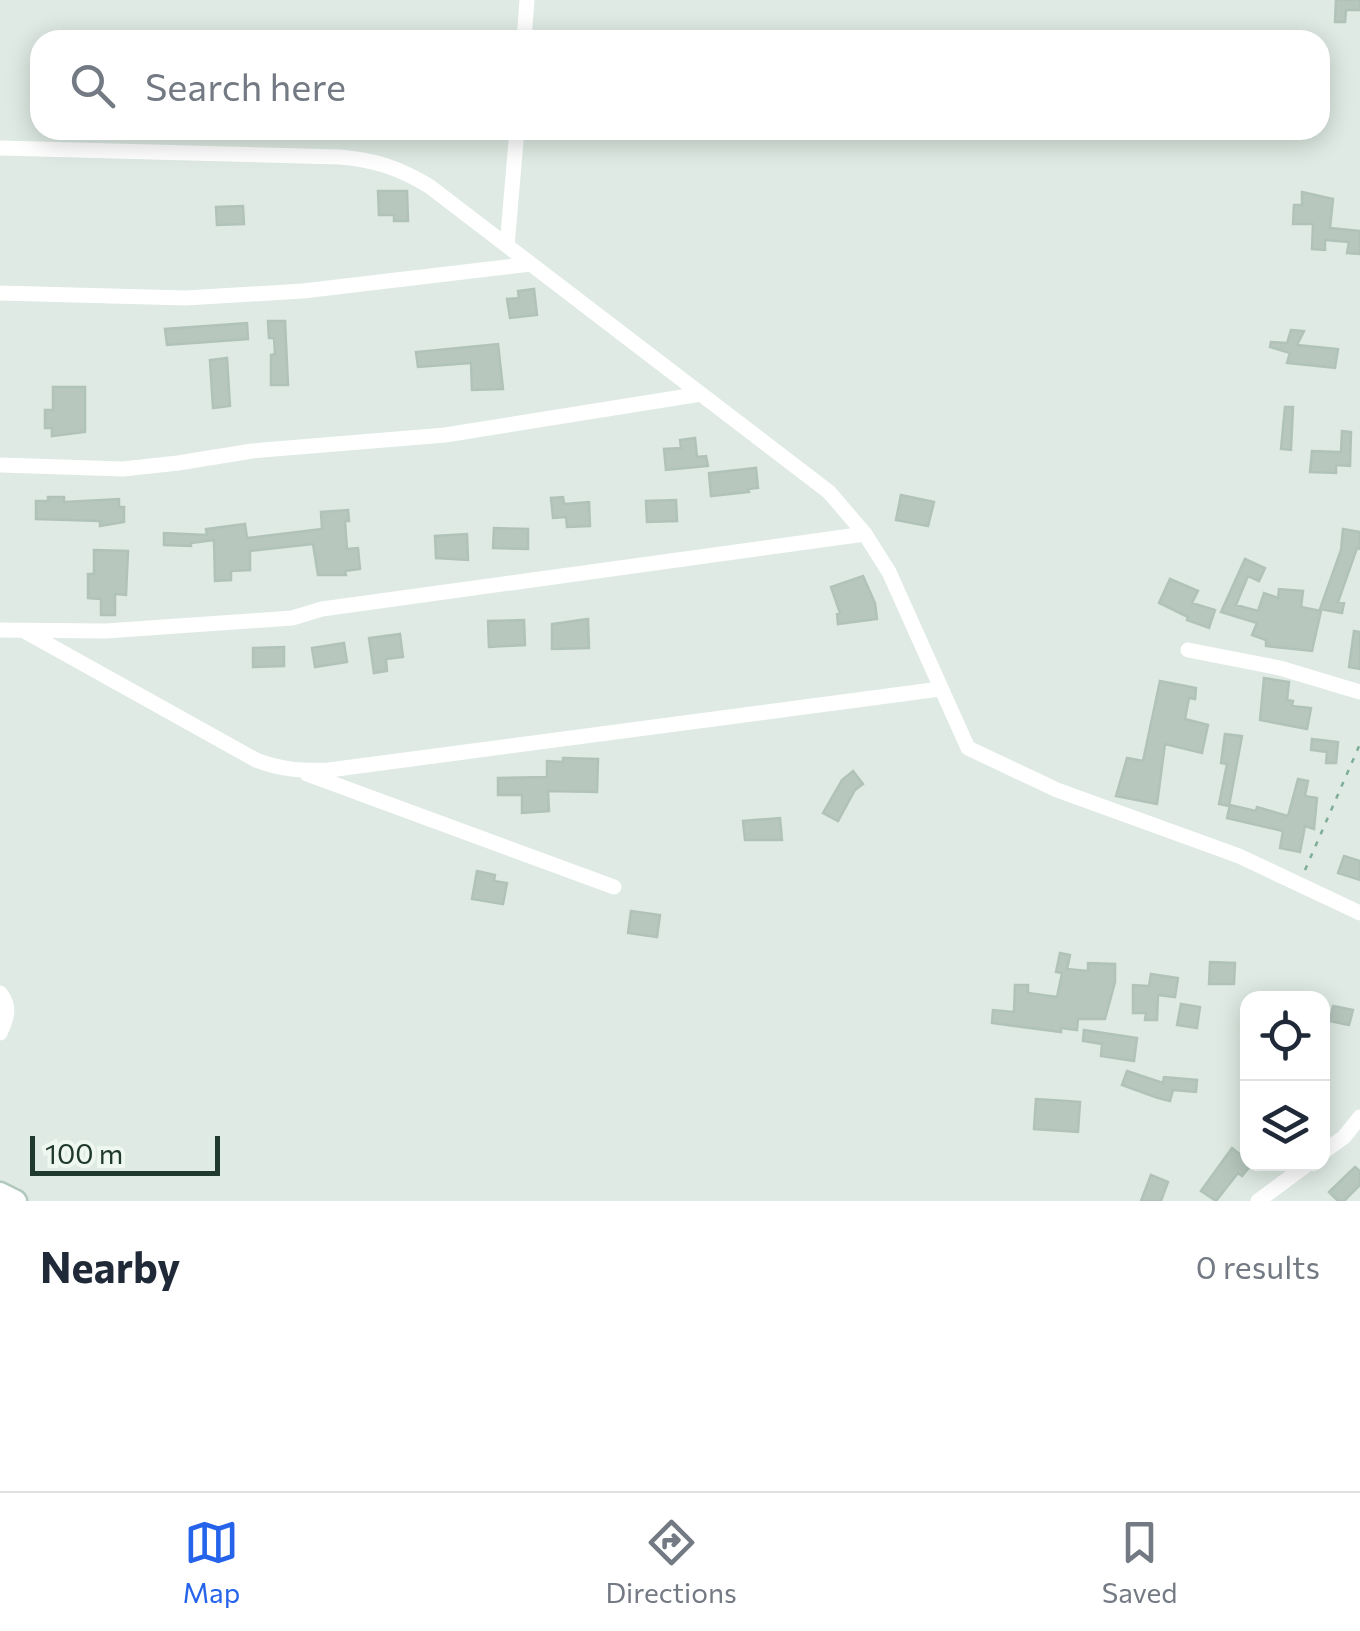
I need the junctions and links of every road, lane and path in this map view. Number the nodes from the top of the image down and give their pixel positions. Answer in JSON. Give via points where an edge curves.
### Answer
{"nodes":[{"id":1,"x":527,"y":0,"type":"edge"},
{"id":2,"x":525,"y":30,"type":"edge"},
{"id":3,"x":516,"y":140,"type":"edge"},
{"id":4,"x":0,"y":148,"type":"edge"},
{"id":5,"x":508,"y":246,"type":"junction"},
{"id":6,"x":531,"y":264,"type":"junction"},
{"id":7,"x":0,"y":293,"type":"edge"},
{"id":8,"x":701,"y":394,"type":"junction"},
{"id":9,"x":0,"y":465,"type":"edge"},
{"id":10,"x":865,"y":534,"type":"junction"},
{"id":11,"x":0,"y":630,"type":"edge"},
{"id":12,"x":26,"y":632,"type":"junction"},
{"id":13,"x":1188,"y":650,"type":"dead end"},
{"id":14,"x":940,"y":689,"type":"junction"},
{"id":15,"x":1360,"y":692,"type":"edge"},
{"id":16,"x":1360,"y":744,"type":"edge"},
{"id":17,"x":299,"y":771,"type":"junction"},
{"id":18,"x":1299,"y":886,"type":"junction"},
{"id":19,"x":614,"y":887,"type":"dead end"},
{"id":20,"x":1360,"y":913,"type":"edge"},
{"id":21,"x":0,"y":994,"type":"edge"},
{"id":22,"x":0,"y":1033,"type":"edge"},
{"id":23,"x":1360,"y":1117,"type":"edge"},
{"id":24,"x":1330,"y":1147,"type":"edge"},
{"id":25,"x":1299,"y":1171,"type":"edge"},
{"id":26,"x":0,"y":1193,"type":"edge"},
{"id":27,"x":16,"y":1201,"type":"edge"},
{"id":28,"x":1258,"y":1201,"type":"edge"}],
"edges":[{"from":1,"to":2,"type":"street"},
{"from":3,"to":5,"type":"street"},
{"from":4,"to":5,"type":"street","via":[[370,160],[429,186]]},
{"from":5,"to":6,"type":"street"},
{"from":6,"to":7,"type":"street","via":[[186,298]]},
{"from":6,"to":8,"type":"street"},
{"from":8,"to":9,"type":"street","via":[[445,435],[122,469]]},
{"from":8,"to":10,"type":"street","via":[[829,492]]},
{"from":10,"to":12,"type":"street","via":[[292,618]]},
{"from":10,"to":14,"type":"street","via":[[889,572]]},
{"from":11,"to":12,"type":"street"},
{"from":12,"to":17,"type":"street","via":[[256,760]]},
{"from":13,"to":15,"type":"street"},
{"from":14,"to":17,"type":"street"},
{"from":14,"to":18,"type":"street","via":[[963,743],[980,756]]},
{"from":16,"to":18,"type":"path"},
{"from":17,"to":19,"type":"street"},
{"from":18,"to":20,"type":"street"},
{"from":21,"to":22,"type":"street","via":[[8,1015]]},
{"from":23,"to":24,"type":"street"},
{"from":25,"to":28,"type":"street"},
{"from":26,"to":27,"type":"main road"}]}
